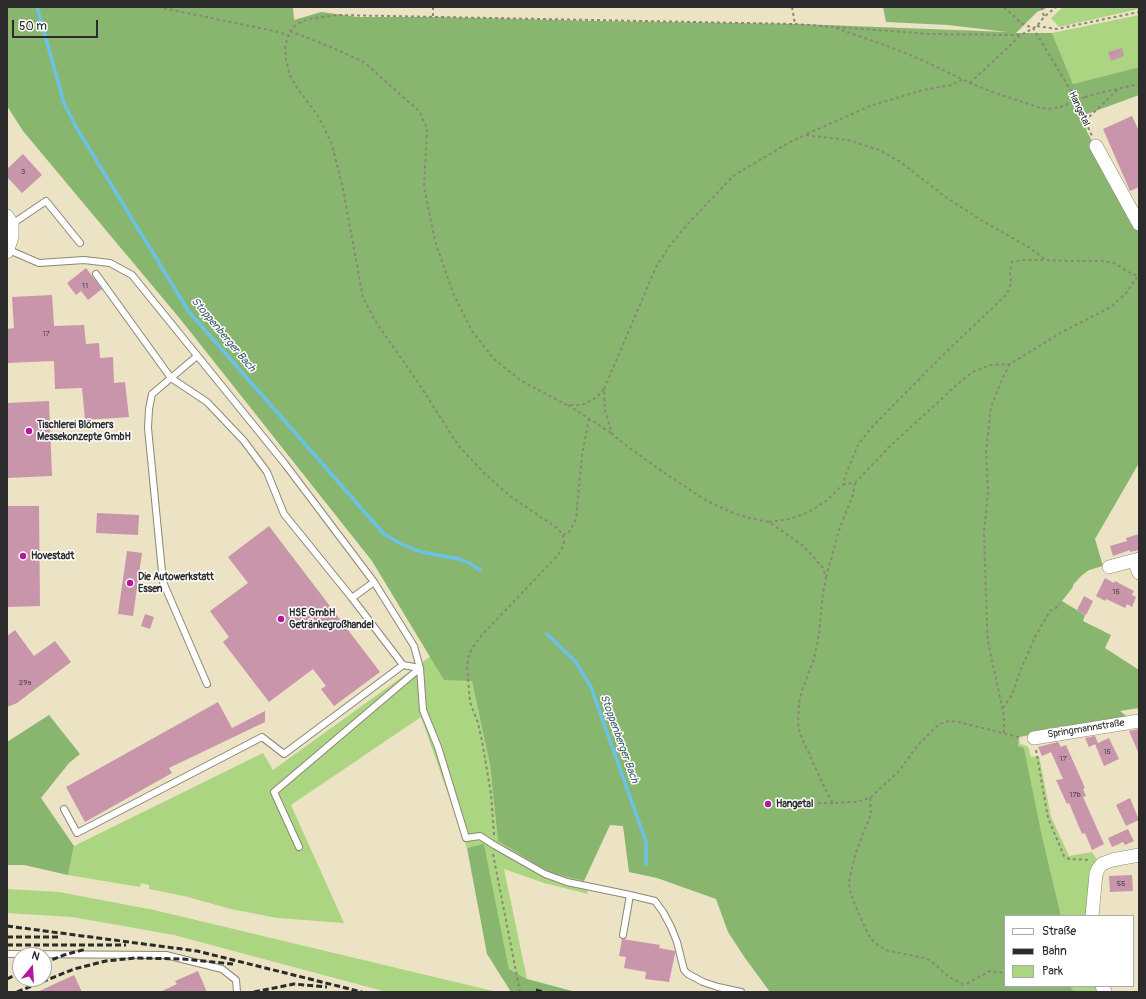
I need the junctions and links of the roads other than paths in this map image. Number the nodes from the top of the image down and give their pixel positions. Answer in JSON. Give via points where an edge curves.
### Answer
{"nodes":[{"id":1,"x":1096,"y":146,"type":"road end"},
{"id":2,"x":9,"y":220,"type":"edge"},
{"id":3,"x":1138,"y":220,"type":"edge"},
{"id":4,"x":80,"y":243,"type":"dead end"},
{"id":5,"x":8,"y":251,"type":"edge"},
{"id":6,"x":96,"y":274,"type":"dead end"},
{"id":7,"x":197,"y":356,"type":"junction"},
{"id":8,"x":171,"y":378,"type":"junction"},
{"id":9,"x":1137,"y":564,"type":"edge"},
{"id":10,"x":1109,"y":567,"type":"dead end"},
{"id":11,"x":374,"y":582,"type":"junction"},
{"id":12,"x":352,"y":598,"type":"junction"},
{"id":13,"x":402,"y":665,"type":"junction"},
{"id":14,"x":420,"y":668,"type":"junction"},
{"id":15,"x":208,"y":684,"type":"dead end"},
{"id":16,"x":1139,"y":721,"type":"edge"},
{"id":17,"x":1034,"y":738,"type":"road end"},
{"id":18,"x":64,"y":808,"type":"dead end"},
{"id":19,"x":299,"y":847,"type":"dead end"},
{"id":20,"x":1139,"y":856,"type":"edge"},
{"id":21,"x":630,"y":894,"type":"junction"},
{"id":22,"x":1092,"y":915,"type":"edge"},
{"id":23,"x":623,"y":935,"type":"dead end"},
{"id":24,"x":7,"y":954,"type":"edge"},
{"id":25,"x":237,"y":992,"type":"edge"},
{"id":26,"x":741,"y":992,"type":"edge"}],
"edges":[{"from":1,"to":3,"type":"street"},
{"from":2,"to":4,"type":"lane","via":[[46,201]]},
{"from":2,"to":5,"type":"street","via":[[12,237]]},
{"from":5,"to":7,"type":"lane","via":[[39,263],[84,260],[110,263],[132,275]]},
{"from":6,"to":8,"type":"lane"},
{"from":7,"to":8,"type":"lane"},
{"from":7,"to":11,"type":"lane"},
{"from":8,"to":12,"type":"lane","via":[[207,402],[244,441],[267,472],[284,514]]},
{"from":8,"to":15,"type":"lane","via":[[152,394],[148,428],[163,582]]},
{"from":9,"to":10,"type":"street"},
{"from":11,"to":12,"type":"lane"},
{"from":11,"to":14,"type":"lane","via":[[414,646]]},
{"from":12,"to":13,"type":"lane"},
{"from":13,"to":14,"type":"lane"},
{"from":13,"to":18,"type":"lane","via":[[284,754],[262,737],[77,833]]},
{"from":14,"to":19,"type":"lane","via":[[274,792]]},
{"from":14,"to":21,"type":"lane","via":[[423,710],[438,747],[466,838],[480,836],[546,874],[567,882]]},
{"from":16,"to":17,"type":"street","name":"Springmannstraße"},
{"from":20,"to":22,"type":"street","via":[[1112,860],[1102,864],[1098,869]]},
{"from":21,"to":23,"type":"lane"},
{"from":21,"to":26,"type":"lane","via":[[655,901],[663,912],[677,942],[684,970],[688,974],[718,987]]},
{"from":24,"to":25,"type":"lane","via":[[166,955],[222,968],[236,980]]}]}
